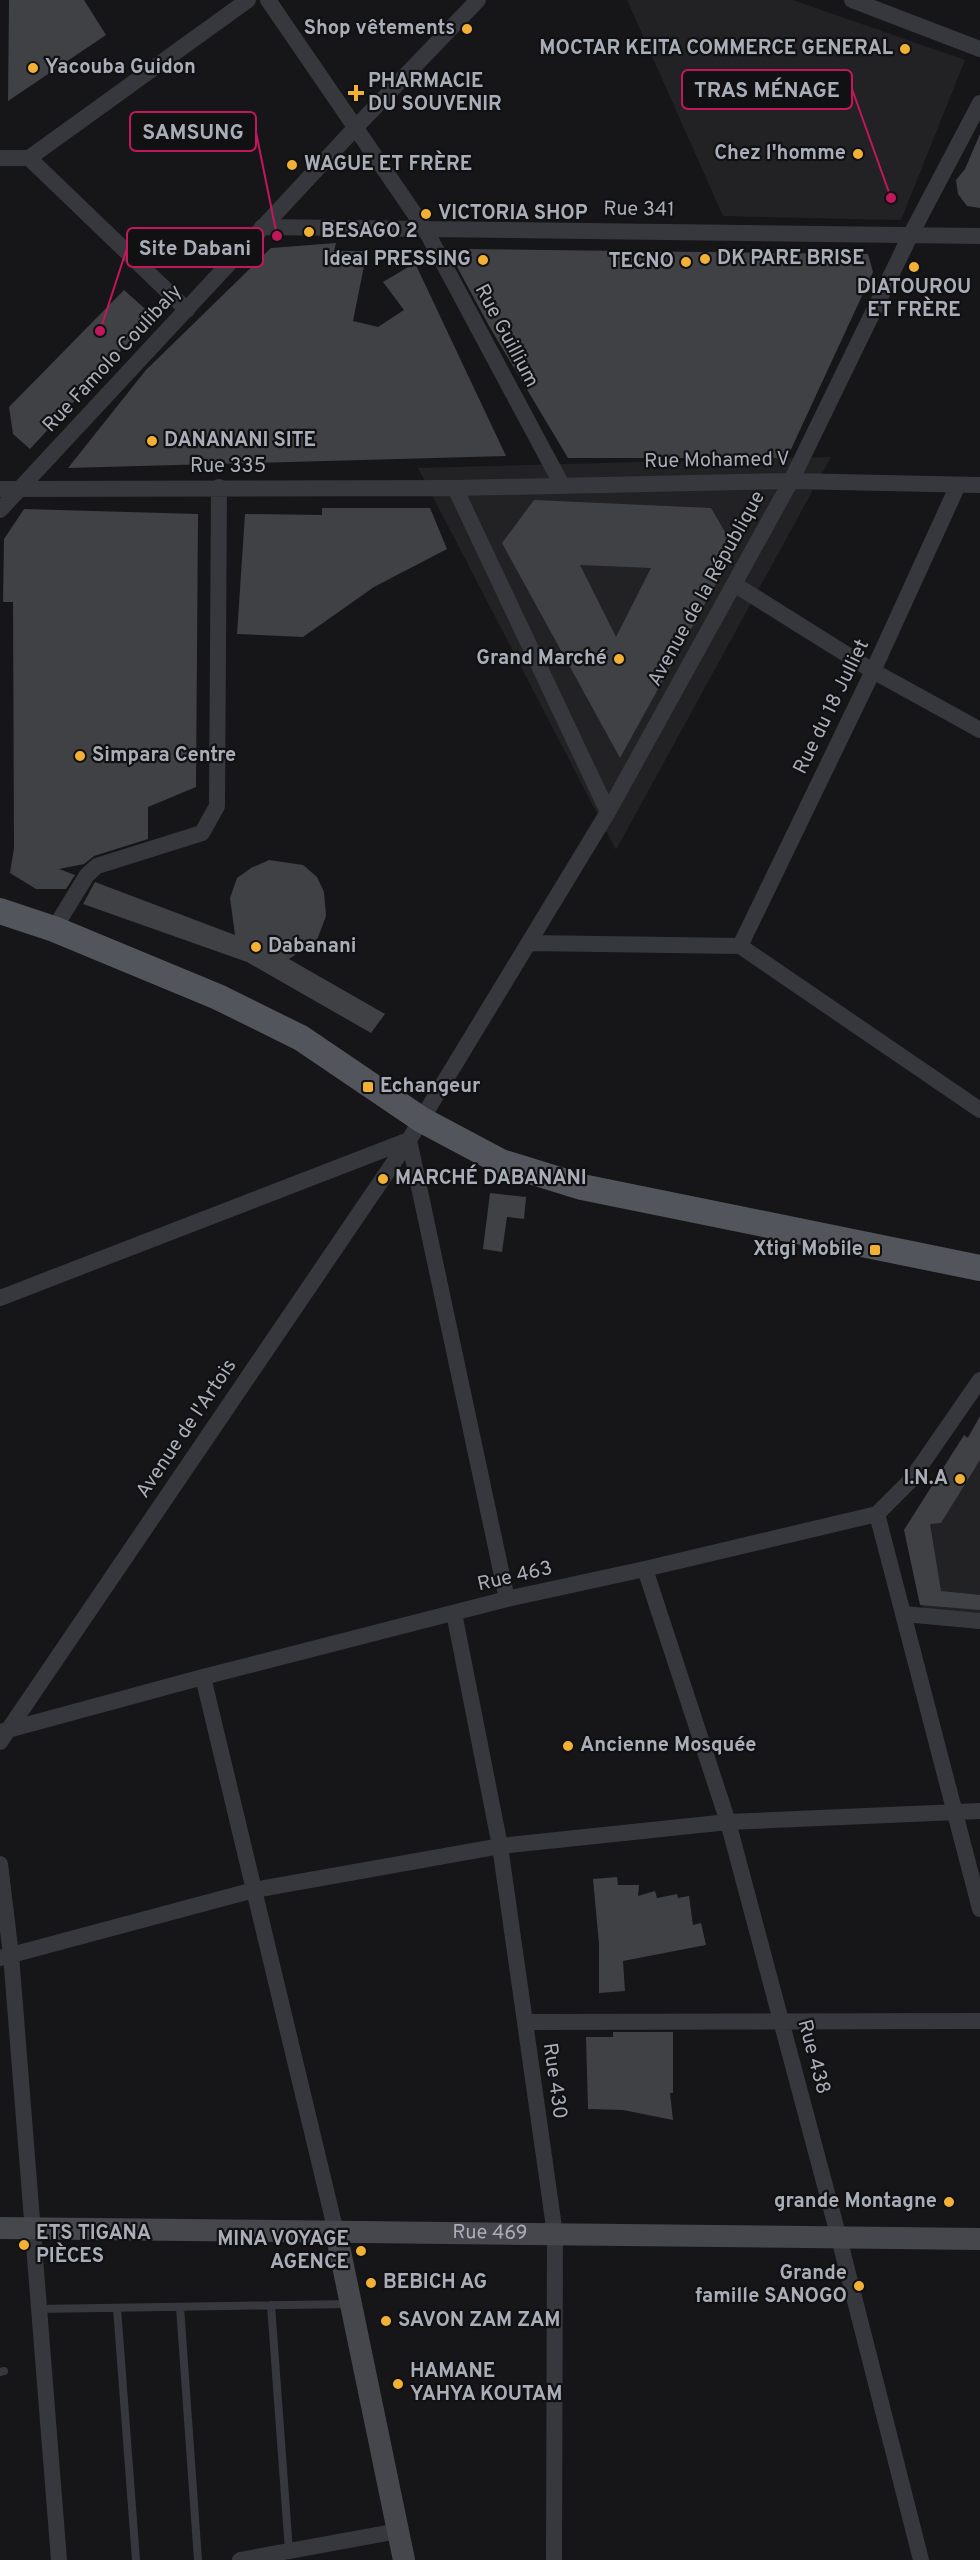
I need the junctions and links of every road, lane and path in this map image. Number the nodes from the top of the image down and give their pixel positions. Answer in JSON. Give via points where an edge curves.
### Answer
{"nodes":[{"id":1,"x":248,"y":0,"type":"edge"},
{"id":2,"x":268,"y":0,"type":"edge"},
{"id":3,"x":478,"y":0,"type":"edge"},
{"id":4,"x":852,"y":0,"type":"edge"},
{"id":5,"x":980,"y":49,"type":"edge"},
{"id":6,"x":980,"y":103,"type":"edge"},
{"id":7,"x":356,"y":127,"type":"junction"},
{"id":8,"x":0,"y":158,"type":"edge"},
{"id":9,"x":29,"y":159,"type":"junction"},
{"id":10,"x":262,"y":227,"type":"junction"},
{"id":11,"x":425,"y":229,"type":"junction"},
{"id":12,"x":911,"y":234,"type":"junction"},
{"id":13,"x":980,"y":236,"type":"edge"},
{"id":14,"x":187,"y":310,"type":"junction"},
{"id":15,"x":791,"y":481,"type":"junction"},
{"id":16,"x":562,"y":485,"type":"junction"},
{"id":17,"x":958,"y":485,"type":"junction"},
{"id":18,"x":980,"y":485,"type":"edge"},
{"id":19,"x":219,"y":488,"type":"junction"},
{"id":20,"x":455,"y":488,"type":"junction"},
{"id":21,"x":0,"y":489,"type":"edge"},
{"id":22,"x":20,"y":489,"type":"junction"},
{"id":23,"x":0,"y":510,"type":"edge"},
{"id":24,"x":734,"y":584,"type":"junction"},
{"id":25,"x":873,"y":670,"type":"junction"},
{"id":26,"x":980,"y":730,"type":"edge"},
{"id":27,"x":608,"y":812,"type":"junction"},
{"id":28,"x":0,"y":911,"type":"edge"},
{"id":29,"x":54,"y":929,"type":"junction"},
{"id":30,"x":529,"y":943,"type":"junction"},
{"id":31,"x":740,"y":946,"type":"junction"},
{"id":32,"x":445,"y":1080,"type":"joint"},
{"id":33,"x":980,"y":1110,"type":"edge"},
{"id":34,"x":415,"y":1130,"type":"junction"},
{"id":35,"x":980,"y":1269,"type":"edge"},
{"id":36,"x":0,"y":1298,"type":"edge"},
{"id":37,"x":980,"y":1380,"type":"edge"},
{"id":38,"x":878,"y":1514,"type":"junction"},
{"id":39,"x":645,"y":1569,"type":"junction"},
{"id":40,"x":507,"y":1599,"type":"junction"},
{"id":41,"x":454,"y":1613,"type":"junction"},
{"id":42,"x":904,"y":1614,"type":"junction"},
{"id":43,"x":980,"y":1621,"type":"edge"},
{"id":44,"x":203,"y":1677,"type":"junction"},
{"id":45,"x":3,"y":1735,"type":"edge"},
{"id":46,"x":980,"y":1810,"type":"edge"},
{"id":47,"x":955,"y":1812,"type":"junction"},
{"id":48,"x":728,"y":1822,"type":"junction"},
{"id":49,"x":500,"y":1846,"type":"junction"},
{"id":50,"x":0,"y":1864,"type":"edge"},
{"id":51,"x":254,"y":1890,"type":"junction"},
{"id":52,"x":980,"y":1909,"type":"edge"},
{"id":53,"x":6,"y":1957,"type":"edge"},
{"id":54,"x":782,"y":2021,"type":"junction"},
{"id":55,"x":980,"y":2021,"type":"edge"},
{"id":56,"x":525,"y":2022,"type":"junction"},
{"id":57,"x":0,"y":2228,"type":"edge"},
{"id":58,"x":31,"y":2229,"type":"junction"},
{"id":59,"x":336,"y":2232,"type":"junction"},
{"id":60,"x":555,"y":2234,"type":"junction"},
{"id":61,"x":839,"y":2238,"type":"junction"},
{"id":62,"x":980,"y":2239,"type":"edge"},
{"id":63,"x":351,"y":2304,"type":"junction"},
{"id":64,"x":271,"y":2305,"type":"junction"},
{"id":65,"x":180,"y":2307,"type":"junction"},
{"id":66,"x":117,"y":2308,"type":"junction"},
{"id":67,"x":38,"y":2309,"type":"junction"},
{"id":68,"x":398,"y":2531,"type":"junction"},
{"id":69,"x":290,"y":2551,"type":"junction"},
{"id":70,"x":58,"y":2560,"type":"edge"},
{"id":71,"x":136,"y":2560,"type":"edge"},
{"id":72,"x":198,"y":2560,"type":"edge"},
{"id":73,"x":240,"y":2560,"type":"edge"},
{"id":74,"x":404,"y":2560,"type":"edge"},
{"id":75,"x":554,"y":2560,"type":"edge"},
{"id":76,"x":921,"y":2560,"type":"edge"}],
"edges":[{"from":1,"to":9,"type":"street"},
{"from":2,"to":7,"type":"street","name":"Rue Guillium"},
{"from":3,"to":7,"type":"street","name":"Rue Famolo Coulibaly"},
{"from":4,"to":5,"type":"street"},
{"from":6,"to":12,"type":"street","name":"Avenue de la République"},
{"from":7,"to":10,"type":"street","name":"Rue Famolo Coulibaly"},
{"from":7,"to":11,"type":"street","name":"Rue Guillium"},
{"from":8,"to":9,"type":"street"},
{"from":9,"to":14,"type":"street"},
{"from":10,"to":11,"type":"street","name":"Rue 341"},
{"from":10,"to":14,"type":"street","name":"Rue Famolo Coulibaly"},
{"from":11,"to":12,"type":"street","name":"Rue 341"},
{"from":11,"to":16,"type":"street","name":"Rue Guillium"},
{"from":12,"to":13,"type":"street","name":"Rue 341"},
{"from":12,"to":15,"type":"street","name":"Avenue de la République"},
{"from":14,"to":22,"type":"street","name":"Rue Famolo Coulibaly"},
{"from":15,"to":16,"type":"street","name":"Rue Mohamed V"},
{"from":15,"to":17,"type":"street","name":"Rue Mohamed V"},
{"from":15,"to":24,"type":"street","name":"Avenue de la République"},
{"from":16,"to":20,"type":"street","name":"Rue Mohamed V"},
{"from":17,"to":18,"type":"street","name":"Rue Mohamed V"},
{"from":17,"to":25,"type":"street","name":"Rue du 18 Julliet"},
{"from":19,"to":20,"type":"street","name":"Rue 335"},
{"from":19,"to":22,"type":"street","name":"Rue 335"},
{"from":19,"to":29,"type":"street","via":[[217,806],[202,833],[97,866],[87,875]]},
{"from":20,"to":27,"type":"street"},
{"from":21,"to":22,"type":"street","name":"Rue 335"},
{"from":22,"to":23,"type":"street","name":"Rue Famolo Coulibaly"},
{"from":24,"to":25,"type":"street"},
{"from":24,"to":27,"type":"street","name":"Avenue de la République"},
{"from":25,"to":26,"type":"street"},
{"from":25,"to":31,"type":"street","name":"Rue du 18 Julliet"},
{"from":27,"to":30,"type":"street","name":"Avenue de la République"},
{"from":28,"to":29,"type":"main road"},
{"from":29,"to":34,"type":"main road","via":[[218,997],[302,1038]]},
{"from":30,"to":31,"type":"street"},
{"from":30,"to":32,"type":"street","name":"Avenue de la République"},
{"from":31,"to":33,"type":"street"},
{"from":32,"to":34,"type":"street","name":"Avenue de l'Artois"},
{"from":34,"to":35,"type":"main road","via":[[582,1187]]},
{"from":34,"to":36,"type":"street"},
{"from":34,"to":40,"type":"street"},
{"from":34,"to":45,"type":"street","name":"Avenue de l'Artois"},
{"from":37,"to":38,"type":"street","via":[[910,1481]]},
{"from":38,"to":39,"type":"street","name":"Rue 463"},
{"from":38,"to":42,"type":"street"},
{"from":39,"to":40,"type":"street","name":"Rue 463"},
{"from":39,"to":48,"type":"street","name":"Rue 438"},
{"from":40,"to":41,"type":"street","name":"Rue 463"},
{"from":41,"to":44,"type":"street","name":"Rue 463"},
{"from":41,"to":49,"type":"street","name":"Rue 430"},
{"from":42,"to":43,"type":"street"},
{"from":42,"to":47,"type":"street"},
{"from":44,"to":45,"type":"street","name":"Rue 463"},
{"from":44,"to":51,"type":"street"},
{"from":46,"to":47,"type":"street"},
{"from":47,"to":48,"type":"street"},
{"from":47,"to":52,"type":"street"},
{"from":48,"to":49,"type":"street"},
{"from":48,"to":54,"type":"street","name":"Rue 438"},
{"from":49,"to":51,"type":"street"},
{"from":49,"to":56,"type":"street","name":"Rue 430"},
{"from":50,"to":53,"type":"street"},
{"from":51,"to":53,"type":"street"},
{"from":51,"to":59,"type":"street"},
{"from":53,"to":58,"type":"street"},
{"from":54,"to":55,"type":"street"},
{"from":54,"to":56,"type":"street"},
{"from":54,"to":61,"type":"street","name":"Rue 438"},
{"from":56,"to":60,"type":"street","name":"Rue 430"},
{"from":57,"to":58,"type":"street","name":"Rue 469"},
{"from":58,"to":59,"type":"street","name":"Rue 469"},
{"from":58,"to":67,"type":"street"},
{"from":59,"to":60,"type":"street","name":"Rue 469"},
{"from":59,"to":63,"type":"street"},
{"from":60,"to":61,"type":"street","name":"Rue 469"},
{"from":60,"to":75,"type":"street","name":"Rue 430"},
{"from":61,"to":62,"type":"street","name":"Rue 469"},
{"from":61,"to":76,"type":"street","name":"Rue 438"},
{"from":63,"to":64,"type":"lane"},
{"from":63,"to":68,"type":"street"},
{"from":64,"to":65,"type":"lane"},
{"from":64,"to":69,"type":"lane"},
{"from":65,"to":66,"type":"lane"},
{"from":65,"to":72,"type":"lane"},
{"from":66,"to":67,"type":"lane"},
{"from":66,"to":71,"type":"lane"},
{"from":67,"to":70,"type":"street"},
{"from":68,"to":69,"type":"street"},
{"from":68,"to":74,"type":"street"},
{"from":69,"to":73,"type":"street"}]}
